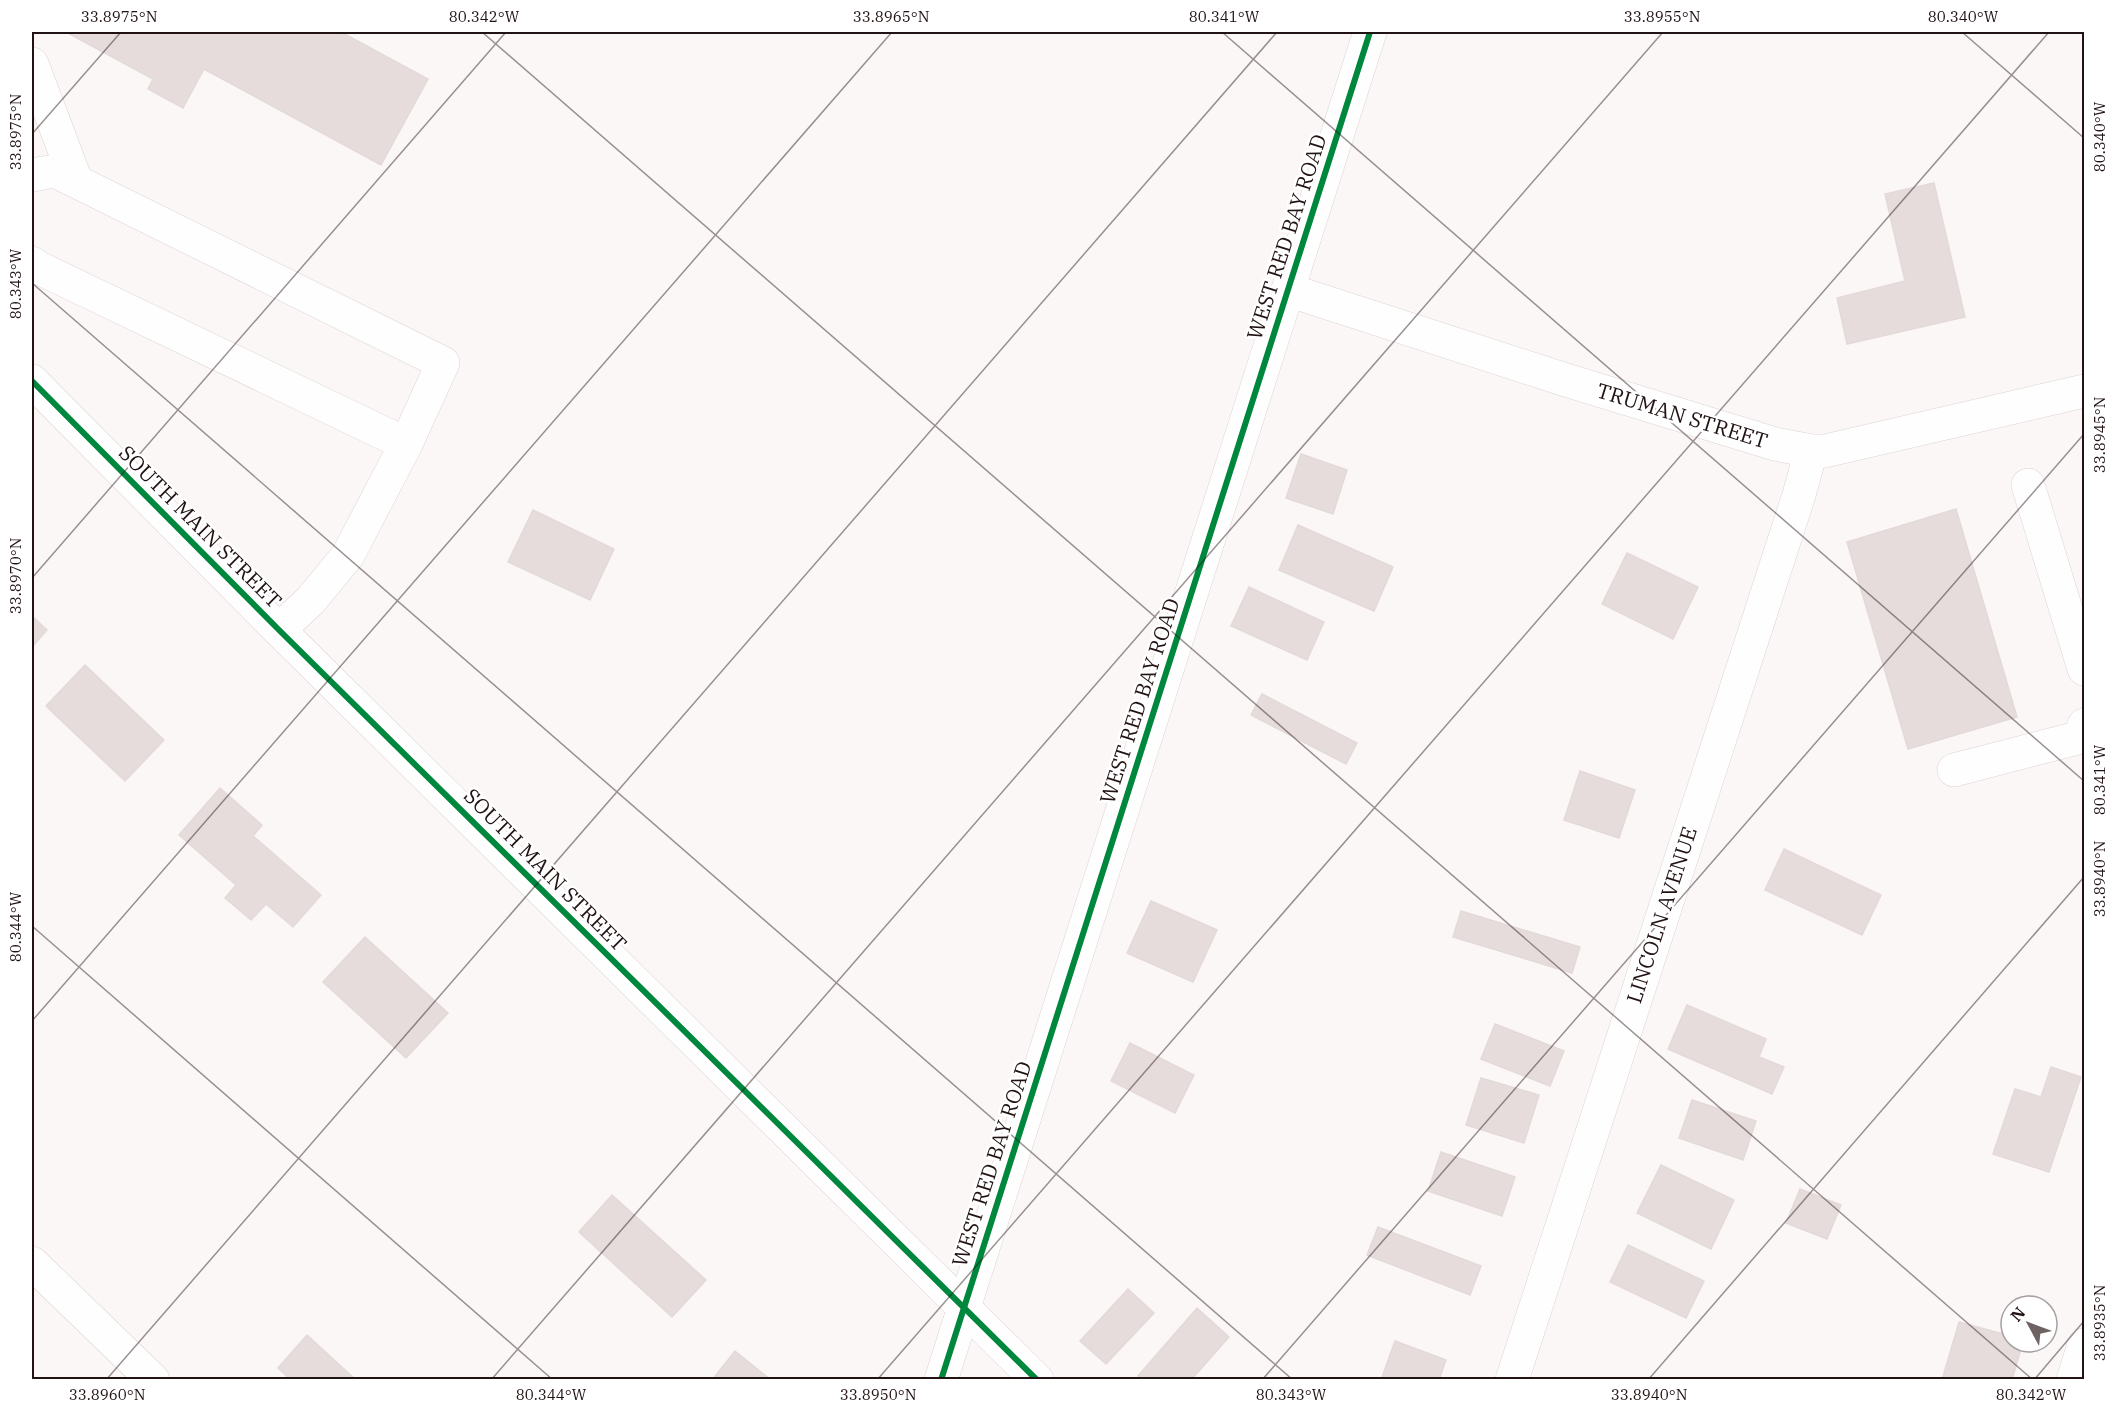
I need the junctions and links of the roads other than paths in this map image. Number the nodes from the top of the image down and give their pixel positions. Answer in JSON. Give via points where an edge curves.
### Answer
{"nodes":[{"id":1,"x":1370,"y":32,"type":"edge"},
{"id":2,"x":32,"y":64,"type":"edge"},
{"id":3,"x":32,"y":176,"type":"edge"},
{"id":4,"x":76,"y":181,"type":"junction"},
{"id":5,"x":32,"y":263,"type":"edge"},
{"id":6,"x":1288,"y":290,"type":"junction"},
{"id":7,"x":32,"y":381,"type":"edge"},
{"id":8,"x":2085,"y":391,"type":"edge"},
{"id":9,"x":406,"y":444,"type":"junction"},
{"id":10,"x":1811,"y":451,"type":"junction"},
{"id":11,"x":2028,"y":485,"type":"dead end"},
{"id":12,"x":279,"y":630,"type":"junction"},
{"id":13,"x":2085,"y":669,"type":"edge"},
{"id":14,"x":2085,"y":725,"type":"edge"},
{"id":15,"x":1954,"y":770,"type":"dead end"},
{"id":16,"x":32,"y":1263,"type":"edge"},
{"id":17,"x":964,"y":1308,"type":"junction"},
{"id":18,"x":2085,"y":1345,"type":"edge"},
{"id":19,"x":153,"y":1380,"type":"edge"},
{"id":20,"x":941,"y":1380,"type":"edge"},
{"id":21,"x":1037,"y":1380,"type":"edge"},
{"id":22,"x":1512,"y":1380,"type":"edge"},
{"id":23,"x":2073,"y":1380,"type":"edge"}],
"edges":[{"from":1,"to":6,"type":"street","name":"WEST RED BAY ROAD"},
{"from":2,"to":4,"type":"street"},
{"from":3,"to":4,"type":"street","via":[[55,171]]},
{"from":4,"to":9,"type":"street","via":[[443,363]]},
{"from":5,"to":9,"type":"street"},
{"from":6,"to":10,"type":"street","name":"TRUMAN STREET","via":[[1577,384],[1775,444]]},
{"from":6,"to":17,"type":"street","name":"WEST RED BAY ROAD"},
{"from":7,"to":12,"type":"street","name":"SOUTH MAIN STREET"},
{"from":8,"to":10,"type":"street","name":"TRUMAN STREET"},
{"from":9,"to":12,"type":"street","via":[[348,555],[311,600]]},
{"from":10,"to":22,"type":"street","name":"LINCOLN AVENUE"},
{"from":11,"to":13,"type":"street"},
{"from":12,"to":17,"type":"street","name":"SOUTH MAIN STREET"},
{"from":14,"to":15,"type":"street","via":[[2081,737]]},
{"from":16,"to":19,"type":"street"},
{"from":17,"to":20,"type":"street","name":"WEST RED BAY ROAD"},
{"from":17,"to":21,"type":"street","name":"SOUTH MAIN STREET"},
{"from":18,"to":23,"type":"street"}]}
